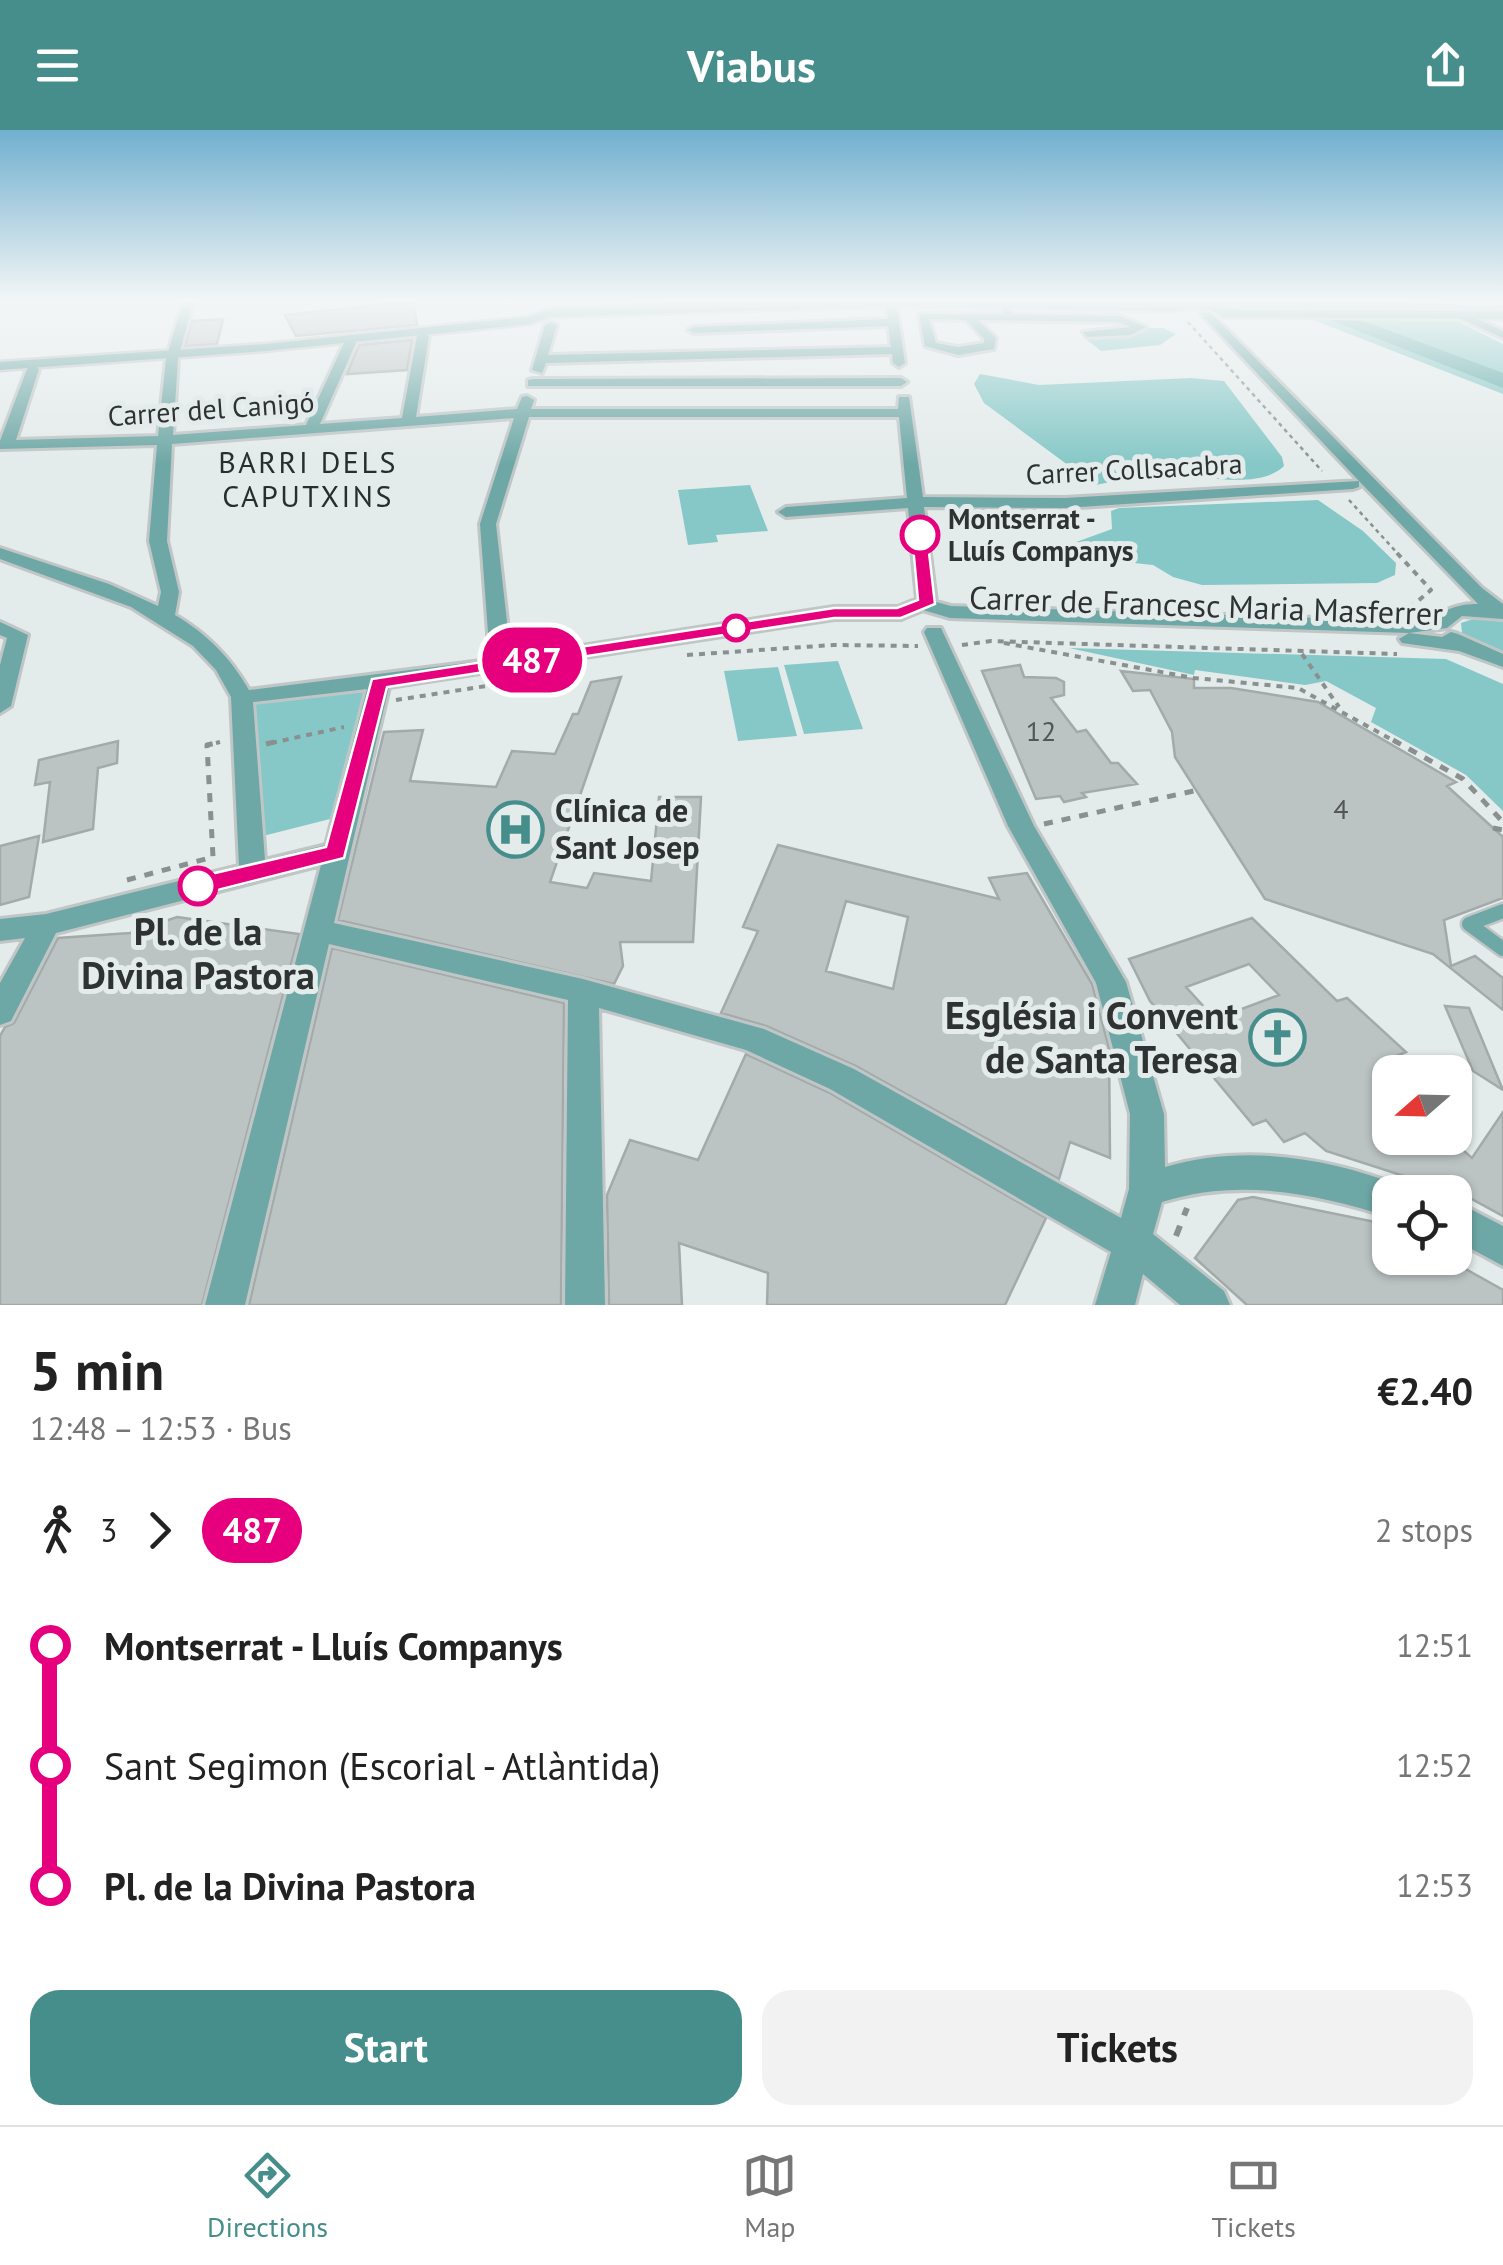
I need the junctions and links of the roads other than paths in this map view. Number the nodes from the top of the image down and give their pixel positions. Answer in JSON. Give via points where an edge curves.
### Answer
{"nodes":[{"id":1,"x":781,"y":353,"type":"edge"},
{"id":2,"x":174,"y":354,"type":"edge"},
{"id":3,"x":203,"y":354,"type":"edge"},
{"id":4,"x":213,"y":354,"type":"edge"},
{"id":5,"x":345,"y":354,"type":"edge"},
{"id":6,"x":420,"y":354,"type":"edge"},
{"id":7,"x":543,"y":354,"type":"edge"},
{"id":8,"x":745,"y":354,"type":"junction"},
{"id":9,"x":751,"y":354,"type":"edge"},
{"id":10,"x":897,"y":354,"type":"edge"},
{"id":11,"x":1223,"y":354,"type":"edge"},
{"id":12,"x":1249,"y":354,"type":"edge"},
{"id":13,"x":173,"y":357,"type":"junction"},
{"id":14,"x":542,"y":359,"type":"junction"},
{"id":15,"x":0,"y":368,"type":"edge"},
{"id":16,"x":33,"y":369,"type":"junction"},
{"id":17,"x":790,"y":381,"type":"junction"},
{"id":18,"x":752,"y":382,"type":"junction"},
{"id":19,"x":901,"y":382,"type":"junction"},
{"id":20,"x":533,"y":383,"type":"junction"},
{"id":21,"x":906,"y":412,"type":"junction"},
{"id":22,"x":522,"y":413,"type":"junction"},
{"id":23,"x":410,"y":420,"type":"junction"},
{"id":24,"x":312,"y":427,"type":"junction"},
{"id":25,"x":165,"y":440,"type":"junction"},
{"id":26,"x":4,"y":445,"type":"edge"},
{"id":27,"x":1344,"y":485,"type":"junction"},
{"id":28,"x":917,"y":502,"type":"junction"},
{"id":29,"x":786,"y":512,"type":"dead end"},
{"id":30,"x":0,"y":553,"type":"edge"},
{"id":31,"x":168,"y":602,"type":"junction"},
{"id":32,"x":927,"y":604,"type":"junction"},
{"id":33,"x":1464,"y":610,"type":"junction"},
{"id":34,"x":901,"y":613,"type":"junction"},
{"id":35,"x":1503,"y":613,"type":"edge"},
{"id":36,"x":1440,"y":624,"type":"junction"},
{"id":37,"x":1,"y":628,"type":"edge"},
{"id":38,"x":945,"y":632,"type":"junction"},
{"id":39,"x":1460,"y":645,"type":"junction"},
{"id":40,"x":1503,"y":661,"type":"edge"},
{"id":41,"x":501,"y":665,"type":"junction"},
{"id":42,"x":384,"y":692,"type":"junction"},
{"id":43,"x":242,"y":696,"type":"junction"},
{"id":44,"x":0,"y":706,"type":"edge"},
{"id":45,"x":336,"y":852,"type":"junction"},
{"id":46,"x":253,"y":874,"type":"junction"},
{"id":47,"x":1503,"y":911,"type":"edge"},
{"id":48,"x":46,"y":925,"type":"junction"},
{"id":49,"x":0,"y":930,"type":"edge"},
{"id":50,"x":320,"y":931,"type":"junction"},
{"id":51,"x":1503,"y":949,"type":"edge"},
{"id":52,"x":583,"y":991,"type":"junction"},
{"id":53,"x":0,"y":1012,"type":"edge"},
{"id":54,"x":1147,"y":1189,"type":"junction"},
{"id":55,"x":1372,"y":1194,"type":"edge"},
{"id":56,"x":1472,"y":1229,"type":"edge"},
{"id":57,"x":1133,"y":1244,"type":"junction"},
{"id":58,"x":1503,"y":1246,"type":"edge"},
{"id":59,"x":225,"y":1305,"type":"edge"},
{"id":60,"x":584,"y":1305,"type":"edge"},
{"id":61,"x":1115,"y":1305,"type":"edge"},
{"id":62,"x":1210,"y":1305,"type":"edge"}],
"edges":[{"from":1,"to":17,"type":"street"},
{"from":2,"to":13,"type":"street"},
{"from":3,"to":13,"type":"street"},
{"from":4,"to":13,"type":"street"},
{"from":5,"to":24,"type":"street"},
{"from":6,"to":23,"type":"street"},
{"from":7,"to":14,"type":"street"},
{"from":8,"to":9,"type":"street"},
{"from":8,"to":14,"type":"street"},
{"from":8,"to":18,"type":"street"},
{"from":10,"to":19,"type":"street"},
{"from":11,"to":27,"type":"street"},
{"from":12,"to":35,"type":"street","via":[[1475,592]]},
{"from":13,"to":15,"type":"street"},
{"from":13,"to":16,"type":"street"},
{"from":13,"to":25,"type":"street"},
{"from":14,"to":20,"type":"street"},
{"from":15,"to":16,"type":"street"},
{"from":16,"to":26,"type":"street"},
{"from":17,"to":18,"type":"street"},
{"from":17,"to":19,"type":"street"},
{"from":18,"to":20,"type":"street"},
{"from":19,"to":21,"type":"street"},
{"from":20,"to":22,"type":"street"},
{"from":21,"to":22,"type":"street","name":"Carrer del Canigó"},
{"from":21,"to":28,"type":"street"},
{"from":22,"to":23,"type":"street","name":"Carrer del Canigó"},
{"from":22,"to":41,"type":"street","via":[[488,524]]},
{"from":23,"to":24,"type":"street","name":"Carrer del Canigó"},
{"from":24,"to":25,"type":"street","name":"Carrer del Canigó"},
{"from":25,"to":26,"type":"street","name":"Carrer del Canigó"},
{"from":25,"to":31,"type":"street","via":[[158,541]]},
{"from":27,"to":28,"type":"street","name":"Carrer Collsacabra","via":[[1065,503]]},
{"from":27,"to":33,"type":"street","via":[[1455,591]]},
{"from":28,"to":29,"type":"street","name":"Carrer Collsacabra"},
{"from":28,"to":32,"type":"street"},
{"from":30,"to":31,"type":"street","via":[[134,602]]},
{"from":31,"to":43,"type":"street"},
{"from":32,"to":34,"type":"street"},
{"from":32,"to":38,"type":"street"},
{"from":33,"to":35,"type":"street"},
{"from":33,"to":36,"type":"street","via":[[1445,615]]},
{"from":34,"to":38,"type":"street","via":[[910,628]]},
{"from":34,"to":41,"type":"street","via":[[834,613]]},
{"from":36,"to":38,"type":"street","name":"Carrer de Francesc Maria Masferrer"},
{"from":36,"to":39,"type":"street"},
{"from":37,"to":44,"type":"street","via":[[18,635]]},
{"from":38,"to":39,"type":"street","name":"Carrer de Francesc Maria Masferrer"},
{"from":38,"to":54,"type":"street","via":[[1021,826],[1111,982],[1147,1114]]},
{"from":39,"to":40,"type":"street"},
{"from":41,"to":42,"type":"street"},
{"from":42,"to":43,"type":"street"},
{"from":42,"to":45,"type":"street"},
{"from":43,"to":46,"type":"street"},
{"from":45,"to":46,"type":"street"},
{"from":45,"to":50,"type":"street"},
{"from":46,"to":48,"type":"street"},
{"from":47,"to":51,"type":"lane","via":[[1468,924]]},
{"from":48,"to":49,"type":"street"},
{"from":48,"to":53,"type":"street"},
{"from":50,"to":52,"type":"street"},
{"from":50,"to":59,"type":"street"},
{"from":52,"to":57,"type":"street","via":[[754,1039],[842,1079]]},
{"from":52,"to":60,"type":"street"},
{"from":54,"to":55,"type":"street","via":[[1206,1174],[1260,1171]]},
{"from":54,"to":57,"type":"street"},
{"from":56,"to":58,"type":"street"},
{"from":57,"to":61,"type":"street"},
{"from":57,"to":62,"type":"street"}]}
